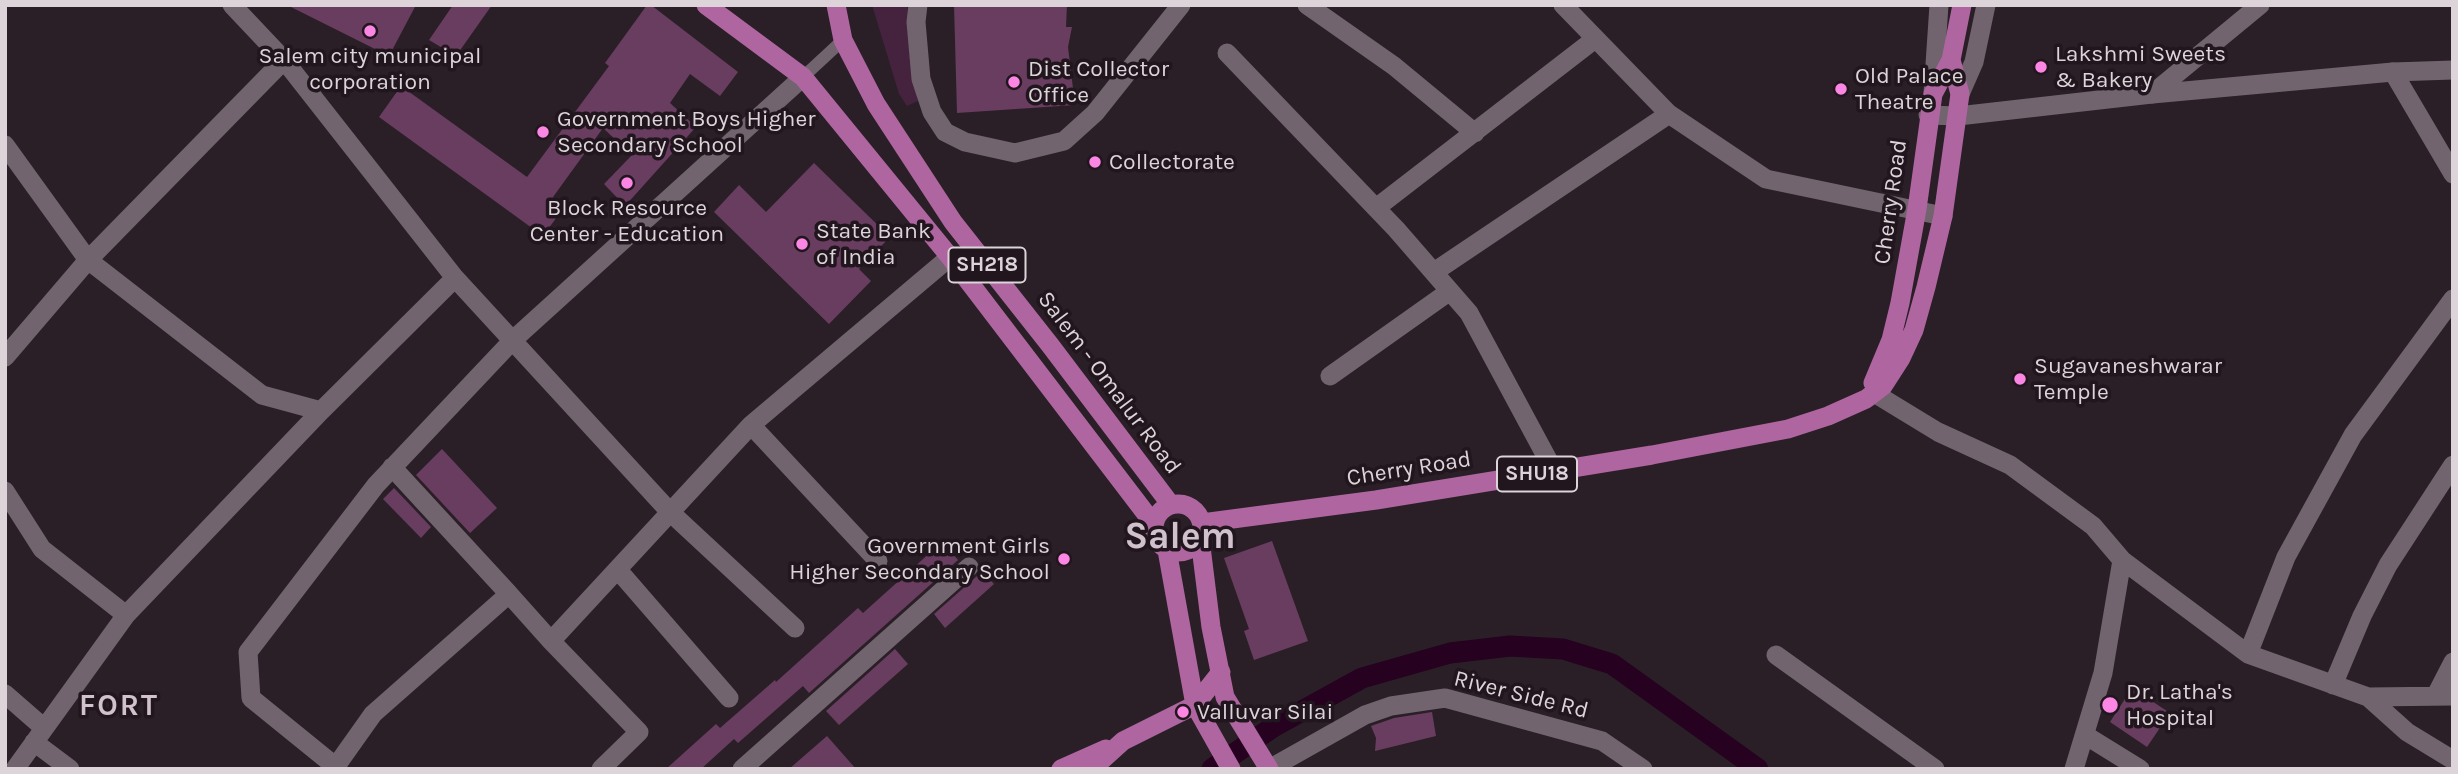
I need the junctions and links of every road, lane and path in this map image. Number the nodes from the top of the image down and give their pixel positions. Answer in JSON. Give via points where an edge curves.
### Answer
{"nodes":[{"id":1,"x":232,"y":5,"type":"edge"},
{"id":2,"x":706,"y":5,"type":"edge"},
{"id":3,"x":836,"y":5,"type":"edge"},
{"id":4,"x":918,"y":5,"type":"edge"},
{"id":5,"x":1181,"y":5,"type":"edge"},
{"id":6,"x":1307,"y":5,"type":"edge"},
{"id":7,"x":1563,"y":5,"type":"edge"},
{"id":8,"x":1939,"y":5,"type":"edge"},
{"id":9,"x":1962,"y":5,"type":"edge"},
{"id":10,"x":1986,"y":5,"type":"edge"},
{"id":11,"x":2260,"y":5,"type":"edge"},
{"id":12,"x":1595,"y":39,"type":"junction"},
{"id":13,"x":843,"y":40,"type":"junction"},
{"id":14,"x":1227,"y":53,"type":"dead end"},
{"id":15,"x":284,"y":60,"type":"junction"},
{"id":16,"x":1951,"y":60,"type":"junction"},
{"id":17,"x":2453,"y":69,"type":"edge"},
{"id":18,"x":2393,"y":72,"type":"junction"},
{"id":19,"x":803,"y":78,"type":"junction"},
{"id":20,"x":1933,"y":94,"type":"junction"},
{"id":21,"x":1961,"y":94,"type":"junction"},
{"id":22,"x":2152,"y":94,"type":"junction"},
{"id":23,"x":1669,"y":114,"type":"junction"},
{"id":24,"x":1928,"y":115,"type":"junction"},
{"id":25,"x":1958,"y":116,"type":"junction"},
{"id":26,"x":1475,"y":133,"type":"junction"},
{"id":27,"x":5,"y":145,"type":"edge"},
{"id":28,"x":2453,"y":174,"type":"edge"},
{"id":29,"x":1376,"y":208,"type":"junction"},
{"id":30,"x":1917,"y":209,"type":"junction"},
{"id":31,"x":1943,"y":216,"type":"junction"},
{"id":32,"x":950,"y":257,"type":"junction"},
{"id":33,"x":88,"y":260,"type":"junction"},
{"id":34,"x":1434,"y":272,"type":"junction"},
{"id":35,"x":455,"y":278,"type":"junction"},
{"id":36,"x":1450,"y":291,"type":"junction"},
{"id":37,"x":2453,"y":299,"type":"edge"},
{"id":38,"x":513,"y":340,"type":"junction"},
{"id":39,"x":5,"y":357,"type":"edge"},
{"id":40,"x":1330,"y":376,"type":"dead end"},
{"id":41,"x":1870,"y":396,"type":"junction"},
{"id":42,"x":321,"y":411,"type":"junction"},
{"id":43,"x":751,"y":425,"type":"junction"},
{"id":44,"x":2453,"y":465,"type":"edge"},
{"id":45,"x":392,"y":467,"type":"junction"},
{"id":46,"x":1554,"y":471,"type":"junction"},
{"id":47,"x":5,"y":491,"type":"edge"},
{"id":48,"x":1171,"y":505,"type":"junction"},
{"id":49,"x":670,"y":512,"type":"junction"},
{"id":50,"x":1153,"y":523,"type":"junction"},
{"id":51,"x":1201,"y":531,"type":"junction"},
{"id":52,"x":1167,"y":550,"type":"junction"},
{"id":53,"x":2122,"y":560,"type":"junction"},
{"id":54,"x":878,"y":561,"type":"dead end"},
{"id":55,"x":968,"y":567,"type":"dead end"},
{"id":56,"x":618,"y":570,"type":"junction"},
{"id":57,"x":509,"y":594,"type":"junction"},
{"id":58,"x":126,"y":615,"type":"junction"},
{"id":59,"x":795,"y":628,"type":"dead end"},
{"id":60,"x":551,"y":641,"type":"junction"},
{"id":61,"x":2248,"y":654,"type":"junction"},
{"id":62,"x":1776,"y":655,"type":"dead end"},
{"id":63,"x":2453,"y":662,"type":"edge"},
{"id":64,"x":1221,"y":671,"type":"junction"},
{"id":65,"x":2333,"y":684,"type":"junction"},
{"id":66,"x":5,"y":694,"type":"edge"},
{"id":67,"x":2368,"y":696,"type":"junction"},
{"id":68,"x":2444,"y":696,"type":"edge"},
{"id":69,"x":729,"y":698,"type":"dead end"},
{"id":70,"x":1195,"y":705,"type":"junction"},
{"id":71,"x":39,"y":735,"type":"junction"},
{"id":72,"x":2085,"y":735,"type":"junction"},
{"id":73,"x":1123,"y":741,"type":"junction"},
{"id":74,"x":2453,"y":760,"type":"edge"},
{"id":75,"x":335,"y":768,"type":"edge"},
{"id":76,"x":15,"y":769,"type":"edge"},
{"id":77,"x":70,"y":769,"type":"edge"},
{"id":78,"x":601,"y":769,"type":"edge"},
{"id":79,"x":742,"y":769,"type":"edge"},
{"id":80,"x":1061,"y":769,"type":"edge"},
{"id":81,"x":1092,"y":769,"type":"edge"},
{"id":82,"x":1231,"y":769,"type":"edge"},
{"id":83,"x":1269,"y":769,"type":"edge"},
{"id":84,"x":1643,"y":769,"type":"edge"},
{"id":85,"x":1936,"y":769,"type":"edge"},
{"id":86,"x":2074,"y":769,"type":"edge"},
{"id":87,"x":2140,"y":769,"type":"edge"}],
"edges":[{"from":1,"to":15,"type":"street"},
{"from":2,"to":19,"type":"main road"},
{"from":3,"to":13,"type":"main road","name":"Salem - Omalur Road","number":"SH218"},
{"from":4,"to":5,"type":"street","via":[[921,79],[932,112],[945,131],[965,142],[1014,153],[1064,141],[1095,113]]},
{"from":6,"to":26,"type":"street","via":[[1394,65]]},
{"from":7,"to":12,"type":"street"},
{"from":8,"to":20,"type":"street","name":"Cherry Road"},
{"from":9,"to":16,"type":"main road"},
{"from":10,"to":21,"type":"street","via":[[1975,62]]},
{"from":11,"to":22,"type":"street"},
{"from":12,"to":23,"type":"street"},
{"from":12,"to":26,"type":"street"},
{"from":13,"to":19,"type":"lane"},
{"from":13,"to":48,"type":"main road","name":"Salem - Omalur Road","number":"SH218","via":[[877,104],[953,222]]},
{"from":14,"to":29,"type":"street"},
{"from":15,"to":33,"type":"street"},
{"from":15,"to":35,"type":"street"},
{"from":16,"to":20,"type":"main road"},
{"from":16,"to":21,"type":"main road"},
{"from":17,"to":18,"type":"street"},
{"from":18,"to":22,"type":"street"},
{"from":18,"to":28,"type":"street"},
{"from":19,"to":32,"type":"main road","number":"SH218"},
{"from":19,"to":38,"type":"street"},
{"from":20,"to":24,"type":"main road","name":"Cherry Road"},
{"from":21,"to":25,"type":"main road","name":"Cherry Road","number":"SHU18"},
{"from":22,"to":25,"type":"street"},
{"from":23,"to":30,"type":"street","via":[[1766,179]]},
{"from":23,"to":34,"type":"street"},
{"from":24,"to":25,"type":"street"},
{"from":24,"to":30,"type":"main road","name":"Cherry Road"},
{"from":25,"to":31,"type":"main road","name":"Cherry Road","number":"SHU18"},
{"from":26,"to":29,"type":"street"},
{"from":27,"to":33,"type":"street"},
{"from":29,"to":34,"type":"street"},
{"from":30,"to":31,"type":"street"},
{"from":30,"to":41,"type":"main road","name":"Cherry Road","via":[[1891,340]]},
{"from":31,"to":41,"type":"main road","name":"Cherry Road","number":"SHU18","via":[[1914,330],[1902,358],[1883,386]]},
{"from":32,"to":43,"type":"street"},
{"from":32,"to":50,"type":"main road","number":"SH218"},
{"from":33,"to":39,"type":"street"},
{"from":33,"to":42,"type":"street","via":[[262,396]]},
{"from":34,"to":36,"type":"street"},
{"from":35,"to":38,"type":"street"},
{"from":35,"to":42,"type":"street"},
{"from":36,"to":40,"type":"street"},
{"from":36,"to":46,"type":"street","via":[[1469,313]]},
{"from":37,"to":61,"type":"street","via":[[2353,435],[2286,557]]},
{"from":38,"to":45,"type":"street"},
{"from":38,"to":49,"type":"street"},
{"from":41,"to":46,"type":"main road","name":"Cherry Road","number":"SHU18","via":[[1788,429]]},
{"from":41,"to":53,"type":"street","via":[[2010,465],[2093,526]]},
{"from":42,"to":58,"type":"street"},
{"from":43,"to":49,"type":"street"},
{"from":43,"to":54,"type":"street"},
{"from":44,"to":65,"type":"street","via":[[2388,565]]},
{"from":45,"to":57,"type":"street"},
{"from":45,"to":75,"type":"street","via":[[248,652],[251,698]]},
{"from":46,"to":51,"type":"main road","name":"Cherry Road","number":"SHU18"},
{"from":47,"to":58,"type":"street","via":[[42,549]]},
{"from":48,"to":50,"type":"main road"},
{"from":48,"to":51,"type":"main road","via":[[1194,510]]},
{"from":49,"to":56,"type":"street"},
{"from":49,"to":59,"type":"street"},
{"from":50,"to":52,"type":"main road","via":[[1155,538]]},
{"from":51,"to":52,"type":"main road","via":[[1189,550]]},
{"from":51,"to":64,"type":"main road","via":[[1211,627]]},
{"from":52,"to":70,"type":"main road"},
{"from":53,"to":61,"type":"street"},
{"from":53,"to":72,"type":"street","via":[[2103,673]]},
{"from":55,"to":79,"type":"street"},
{"from":56,"to":60,"type":"street"},
{"from":56,"to":69,"type":"street"},
{"from":57,"to":60,"type":"street"},
{"from":57,"to":75,"type":"street","via":[[373,714]]},
{"from":58,"to":71,"type":"street"},
{"from":60,"to":78,"type":"street","via":[[639,732]]},
{"from":61,"to":65,"type":"street"},
{"from":62,"to":85,"type":"street"},
{"from":63,"to":68,"type":"street"},
{"from":64,"to":70,"type":"main road"},
{"from":64,"to":83,"type":"main road","via":[[1225,697]]},
{"from":65,"to":67,"type":"street"},
{"from":66,"to":71,"type":"street"},
{"from":67,"to":68,"type":"street"},
{"from":67,"to":74,"type":"street","via":[[2407,732]]},
{"from":70,"to":73,"type":"main road"},
{"from":70,"to":82,"type":"main road"},
{"from":71,"to":76,"type":"street"},
{"from":71,"to":77,"type":"street"},
{"from":72,"to":86,"type":"street"},
{"from":72,"to":87,"type":"street"},
{"from":73,"to":80,"type":"main road"},
{"from":73,"to":81,"type":"main road"},
{"from":83,"to":84,"type":"street","name":"River Side Rd","via":[[1365,715],[1445,698],[1602,741]]}]}
